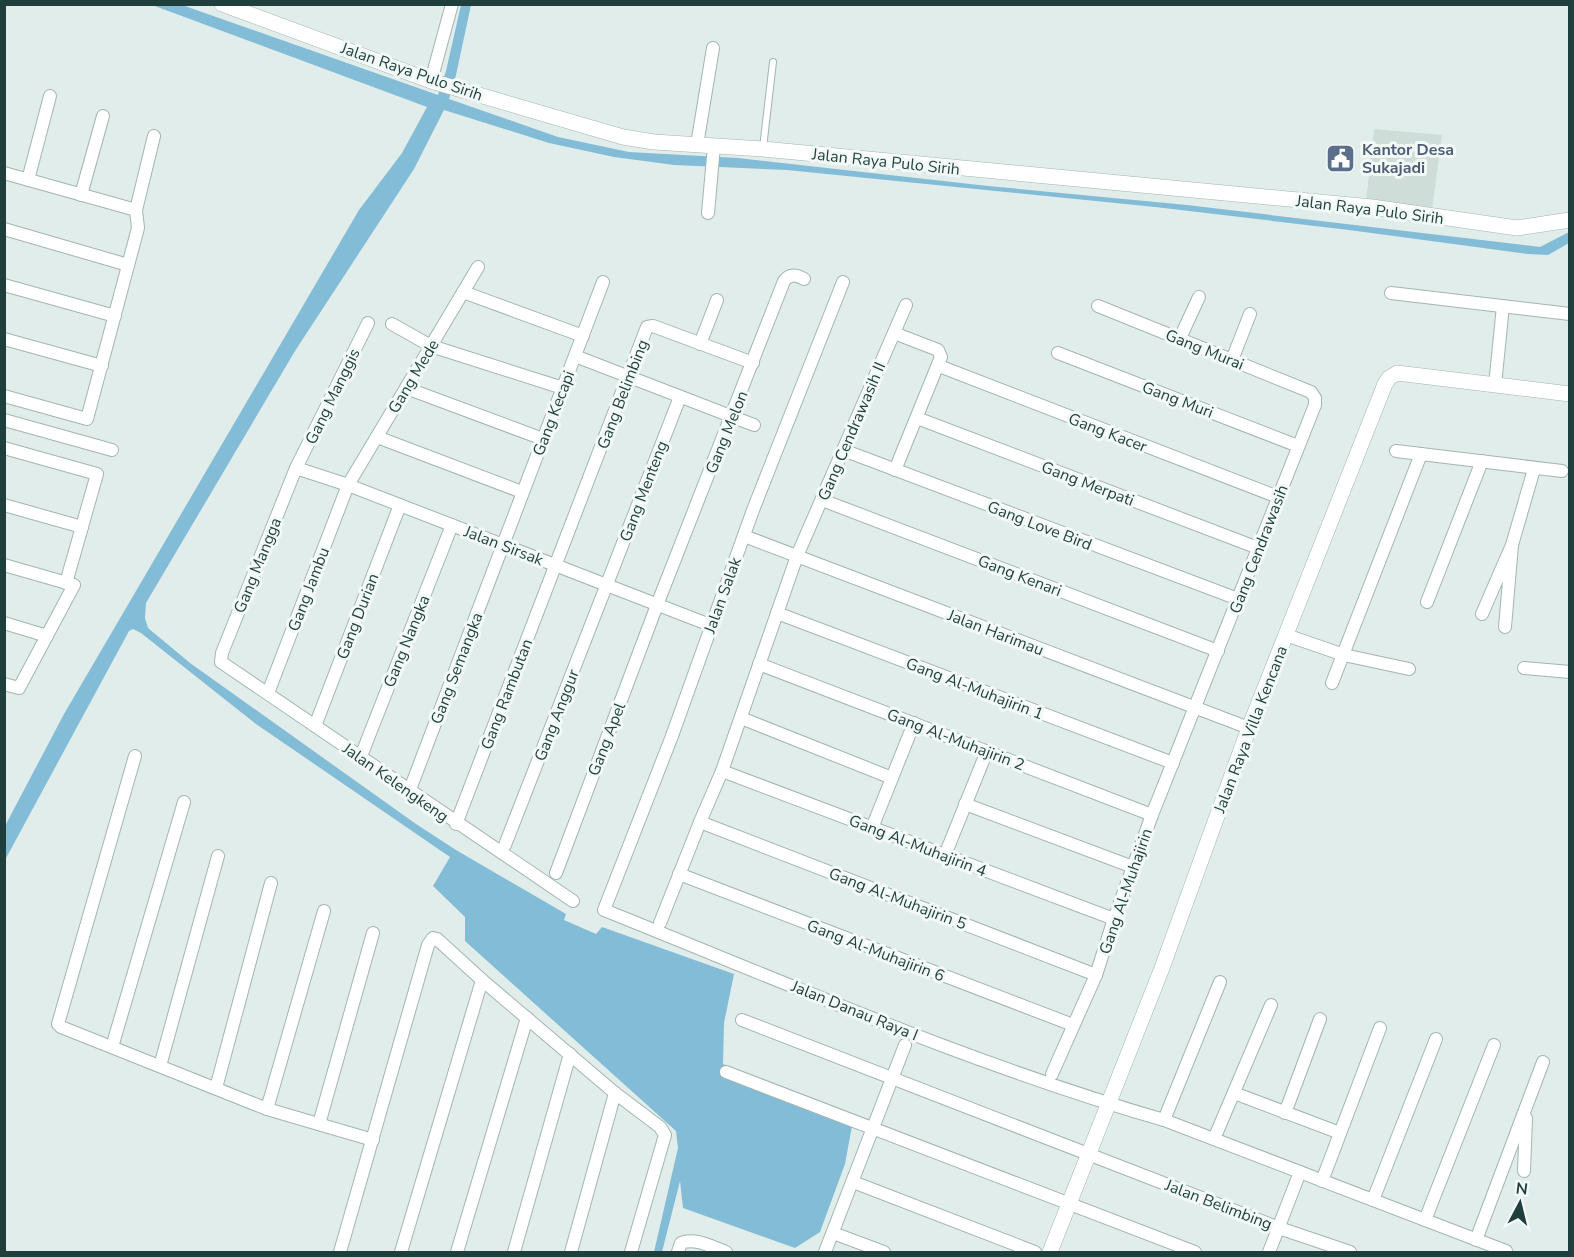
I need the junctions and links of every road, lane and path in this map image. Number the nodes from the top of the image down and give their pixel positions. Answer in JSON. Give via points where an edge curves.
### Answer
{"nodes":[{"id":1,"x":222,"y":4,"type":"edge"},
{"id":2,"x":452,"y":4,"type":"edge"},
{"id":3,"x":242,"y":8,"type":"edge"},
{"id":4,"x":713,"y":48,"type":"dead end"},
{"id":5,"x":773,"y":62,"type":"dead end"},
{"id":6,"x":435,"y":82,"type":"junction"},
{"id":7,"x":50,"y":96,"type":"dead end"},
{"id":8,"x":103,"y":116,"type":"dead end"},
{"id":9,"x":154,"y":136,"type":"dead end"},
{"id":10,"x":697,"y":145,"type":"junction"},
{"id":11,"x":714,"y":148,"type":"junction"},
{"id":12,"x":763,"y":149,"type":"junction"},
{"id":13,"x":4,"y":173,"type":"edge"},
{"id":14,"x":28,"y":180,"type":"junction"},
{"id":15,"x":81,"y":195,"type":"junction"},
{"id":16,"x":136,"y":210,"type":"junction"},
{"id":17,"x":708,"y":213,"type":"dead end"},
{"id":18,"x":1569,"y":220,"type":"edge"},
{"id":19,"x":4,"y":229,"type":"edge"},
{"id":20,"x":128,"y":265,"type":"junction"},
{"id":21,"x":478,"y":267,"type":"dead end"},
{"id":22,"x":804,"y":279,"type":"dead end"},
{"id":23,"x":603,"y":282,"type":"dead end"},
{"id":24,"x":843,"y":282,"type":"dead end"},
{"id":25,"x":4,"y":285,"type":"edge"},
{"id":26,"x":463,"y":292,"type":"junction"},
{"id":27,"x":1391,"y":293,"type":"dead end"},
{"id":28,"x":1199,"y":297,"type":"dead end"},
{"id":29,"x":717,"y":300,"type":"dead end"},
{"id":30,"x":906,"y":306,"type":"dead end"},
{"id":31,"x":1098,"y":306,"type":"dead end"},
{"id":32,"x":1503,"y":306,"type":"junction"},
{"id":33,"x":1250,"y":314,"type":"dead end"},
{"id":34,"x":1569,"y":314,"type":"edge"},
{"id":35,"x":115,"y":316,"type":"junction"},
{"id":36,"x":368,"y":323,"type":"dead end"},
{"id":37,"x":392,"y":324,"type":"dead end"},
{"id":38,"x":894,"y":333,"type":"junction"},
{"id":39,"x":582,"y":336,"type":"junction"},
{"id":40,"x":1180,"y":338,"type":"junction"},
{"id":41,"x":4,"y":339,"type":"edge"},
{"id":42,"x":700,"y":344,"type":"junction"},
{"id":43,"x":431,"y":346,"type":"junction"},
{"id":44,"x":1058,"y":353,"type":"dead end"},
{"id":45,"x":575,"y":356,"type":"junction"},
{"id":46,"x":1232,"y":360,"type":"junction"},
{"id":47,"x":753,"y":363,"type":"junction"},
{"id":48,"x":102,"y":366,"type":"junction"},
{"id":49,"x":939,"y":366,"type":"junction"},
{"id":50,"x":629,"y":377,"type":"junction"},
{"id":51,"x":1495,"y":385,"type":"junction"},
{"id":52,"x":406,"y":388,"type":"junction"},
{"id":53,"x":562,"y":388,"type":"junction"},
{"id":54,"x":1311,"y":392,"type":"joint"},
{"id":55,"x":1569,"y":393,"type":"edge"},
{"id":56,"x":4,"y":396,"type":"edge"},
{"id":57,"x":680,"y":397,"type":"junction"},
{"id":58,"x":732,"y":417,"type":"junction"},
{"id":59,"x":917,"y":418,"type":"junction"},
{"id":60,"x":4,"y":420,"type":"edge"},
{"id":61,"x":754,"y":425,"type":"dead end"},
{"id":62,"x":377,"y":437,"type":"junction"},
{"id":63,"x":543,"y":439,"type":"junction"},
{"id":64,"x":1298,"y":446,"type":"junction"},
{"id":65,"x":4,"y":448,"type":"edge"},
{"id":66,"x":112,"y":450,"type":"dead end"},
{"id":67,"x":843,"y":450,"type":"junction"},
{"id":68,"x":1396,"y":451,"type":"dead end"},
{"id":69,"x":1421,"y":454,"type":"junction"},
{"id":70,"x":1482,"y":461,"type":"junction"},
{"id":71,"x":296,"y":468,"type":"junction"},
{"id":72,"x":1534,"y":469,"type":"junction"},
{"id":73,"x":895,"y":470,"type":"junction"},
{"id":74,"x":1562,"y":471,"type":"dead end"},
{"id":75,"x":348,"y":485,"type":"junction"},
{"id":76,"x":522,"y":492,"type":"junction"},
{"id":77,"x":1278,"y":497,"type":"junction"},
{"id":78,"x":822,"y":500,"type":"junction"},
{"id":79,"x":4,"y":505,"type":"edge"},
{"id":80,"x":400,"y":505,"type":"junction"},
{"id":81,"x":452,"y":525,"type":"junction"},
{"id":82,"x":82,"y":527,"type":"junction"},
{"id":83,"x":744,"y":536,"type":"junction"},
{"id":84,"x":502,"y":545,"type":"junction"},
{"id":85,"x":1512,"y":545,"type":"junction"},
{"id":86,"x":1258,"y":548,"type":"junction"},
{"id":87,"x":797,"y":556,"type":"junction"},
{"id":88,"x":4,"y":565,"type":"edge"},
{"id":89,"x":555,"y":565,"type":"junction"},
{"id":90,"x":66,"y":583,"type":"junction"},
{"id":91,"x":606,"y":585,"type":"junction"},
{"id":92,"x":1238,"y":599,"type":"junction"},
{"id":93,"x":1427,"y":602,"type":"dead end"},
{"id":94,"x":657,"y":605,"type":"junction"},
{"id":95,"x":777,"y":613,"type":"junction"},
{"id":96,"x":1482,"y":614,"type":"dead end"},
{"id":97,"x":4,"y":623,"type":"edge"},
{"id":98,"x":710,"y":625,"type":"junction"},
{"id":99,"x":1504,"y":627,"type":"dead end"},
{"id":100,"x":1286,"y":635,"type":"junction"},
{"id":101,"x":47,"y":636,"type":"junction"},
{"id":102,"x":1218,"y":651,"type":"junction"},
{"id":103,"x":1344,"y":655,"type":"junction"},
{"id":104,"x":221,"y":662,"type":"joint"},
{"id":105,"x":759,"y":664,"type":"junction"},
{"id":106,"x":1524,"y":668,"type":"dead end"},
{"id":107,"x":1408,"y":669,"type":"dead end"},
{"id":108,"x":1569,"y":672,"type":"edge"},
{"id":109,"x":1332,"y":683,"type":"dead end"},
{"id":110,"x":4,"y":684,"type":"edge"},
{"id":111,"x":268,"y":693,"type":"junction"},
{"id":112,"x":1196,"y":707,"type":"junction"},
{"id":113,"x":741,"y":718,"type":"junction"},
{"id":114,"x":914,"y":723,"type":"junction"},
{"id":115,"x":315,"y":726,"type":"junction"},
{"id":116,"x":1249,"y":728,"type":"junction"},
{"id":117,"x":987,"y":751,"type":"junction"},
{"id":118,"x":135,"y":756,"type":"dead end"},
{"id":119,"x":361,"y":756,"type":"junction"},
{"id":120,"x":1173,"y":763,"type":"junction"},
{"id":121,"x":723,"y":771,"type":"junction"},
{"id":122,"x":892,"y":778,"type":"junction"},
{"id":123,"x":409,"y":792,"type":"junction"},
{"id":124,"x":184,"y":802,"type":"dead end"},
{"id":125,"x":965,"y":804,"type":"junction"},
{"id":126,"x":1152,"y":815,"type":"junction"},
{"id":127,"x":700,"y":822,"type":"junction"},
{"id":128,"x":456,"y":824,"type":"junction"},
{"id":129,"x":872,"y":828,"type":"junction"},
{"id":130,"x":505,"y":845,"type":"dead end"},
{"id":131,"x":945,"y":855,"type":"junction"},
{"id":132,"x":218,"y":856,"type":"dead end"},
{"id":133,"x":1133,"y":867,"type":"junction"},
{"id":134,"x":556,"y":873,"type":"dead end"},
{"id":135,"x":679,"y":874,"type":"junction"},
{"id":136,"x":271,"y":883,"type":"dead end"},
{"id":137,"x":573,"y":902,"type":"dead end"},
{"id":138,"x":604,"y":910,"type":"joint"},
{"id":139,"x":324,"y":911,"type":"dead end"},
{"id":140,"x":1114,"y":919,"type":"junction"},
{"id":141,"x":660,"y":923,"type":"dead end"},
{"id":142,"x":373,"y":933,"type":"dead end"},
{"id":143,"x":1096,"y":975,"type":"junction"},
{"id":144,"x":482,"y":980,"type":"junction"},
{"id":145,"x":1220,"y":982,"type":"dead end"},
{"id":146,"x":1271,"y":1005,"type":"dead end"},
{"id":147,"x":527,"y":1018,"type":"junction"},
{"id":148,"x":1320,"y":1019,"type":"dead end"},
{"id":149,"x":742,"y":1020,"type":"dead end"},
{"id":150,"x":1072,"y":1025,"type":"junction"},
{"id":151,"x":1380,"y":1028,"type":"dead end"},
{"id":152,"x":1436,"y":1039,"type":"dead end"},
{"id":153,"x":905,"y":1045,"type":"dead end"},
{"id":154,"x":1494,"y":1045,"type":"dead end"},
{"id":155,"x":112,"y":1047,"type":"junction"},
{"id":156,"x":570,"y":1054,"type":"junction"},
{"id":157,"x":1543,"y":1062,"type":"dead end"},
{"id":158,"x":160,"y":1066,"type":"junction"},
{"id":159,"x":726,"y":1072,"type":"dead end"},
{"id":160,"x":1052,"y":1074,"type":"dead end"},
{"id":161,"x":893,"y":1079,"type":"junction"},
{"id":162,"x":216,"y":1088,"type":"junction"},
{"id":163,"x":615,"y":1093,"type":"junction"},
{"id":164,"x":1234,"y":1093,"type":"junction"},
{"id":165,"x":1108,"y":1104,"type":"junction"},
{"id":166,"x":1526,"y":1106,"type":"junction"},
{"id":167,"x":267,"y":1109,"type":"junction"},
{"id":168,"x":1285,"y":1113,"type":"junction"},
{"id":169,"x":1164,"y":1120,"type":"junction"},
{"id":170,"x":319,"y":1124,"type":"junction"},
{"id":171,"x":874,"y":1129,"type":"junction"},
{"id":172,"x":1340,"y":1134,"type":"junction"},
{"id":173,"x":1214,"y":1139,"type":"junction"},
{"id":174,"x":373,"y":1140,"type":"junction"},
{"id":175,"x":1089,"y":1154,"type":"junction"},
{"id":176,"x":1524,"y":1171,"type":"dead end"},
{"id":177,"x":1300,"y":1172,"type":"junction"},
{"id":178,"x":1322,"y":1181,"type":"junction"},
{"id":179,"x":853,"y":1182,"type":"junction"},
{"id":180,"x":1373,"y":1200,"type":"junction"},
{"id":181,"x":1069,"y":1204,"type":"junction"},
{"id":182,"x":1425,"y":1220,"type":"junction"},
{"id":183,"x":1279,"y":1227,"type":"junction"},
{"id":184,"x":833,"y":1233,"type":"junction"},
{"id":185,"x":1476,"y":1240,"type":"junction"},
{"id":186,"x":340,"y":1252,"type":"edge"},
{"id":187,"x":401,"y":1252,"type":"edge"},
{"id":188,"x":457,"y":1252,"type":"edge"},
{"id":189,"x":514,"y":1252,"type":"edge"},
{"id":190,"x":571,"y":1252,"type":"edge"},
{"id":191,"x":631,"y":1252,"type":"edge"},
{"id":192,"x":678,"y":1252,"type":"edge"},
{"id":193,"x":726,"y":1252,"type":"edge"},
{"id":194,"x":825,"y":1252,"type":"edge"},
{"id":195,"x":884,"y":1252,"type":"edge"},
{"id":196,"x":1035,"y":1252,"type":"edge"},
{"id":197,"x":1050,"y":1252,"type":"edge"},
{"id":198,"x":1195,"y":1252,"type":"edge"},
{"id":199,"x":1269,"y":1252,"type":"edge"},
{"id":200,"x":1350,"y":1252,"type":"edge"},
{"id":201,"x":1506,"y":1252,"type":"edge"}],
"edges":[{"from":1,"to":3,"type":"street","name":"Jalan Raya Pulo Sirih"},
{"from":2,"to":6,"type":"street"},
{"from":3,"to":6,"type":"street","name":"Jalan Raya Pulo Sirih"},
{"from":4,"to":10,"type":"street"},
{"from":5,"to":12,"type":"lane"},
{"from":6,"to":10,"type":"street","name":"Jalan Raya Pulo Sirih","via":[[623,137]]},
{"from":7,"to":14,"type":"street"},
{"from":8,"to":15,"type":"street"},
{"from":9,"to":16,"type":"street"},
{"from":10,"to":11,"type":"street","name":"Jalan Raya Pulo Sirih"},
{"from":11,"to":12,"type":"street","name":"Jalan Raya Pulo Sirih"},
{"from":11,"to":17,"type":"street"},
{"from":12,"to":18,"type":"street","name":"Jalan Raya Pulo Sirih","via":[[1372,207],[1517,228]]},
{"from":13,"to":14,"type":"street"},
{"from":14,"to":15,"type":"street"},
{"from":15,"to":16,"type":"street"},
{"from":16,"to":20,"type":"street","via":[[138,228]]},
{"from":19,"to":20,"type":"street"},
{"from":20,"to":35,"type":"street"},
{"from":21,"to":26,"type":"street","name":"Gang Mede"},
{"from":22,"to":47,"type":"street","name":"Gang Melon","via":[[791,275],[784,281]]},
{"from":23,"to":39,"type":"street","name":"Gang Kecapi"},
{"from":24,"to":83,"type":"street","name":"Jalan Salak"},
{"from":25,"to":35,"type":"street"},
{"from":26,"to":39,"type":"street"},
{"from":26,"to":43,"type":"street","name":"Gang Mede"},
{"from":27,"to":32,"type":"street"},
{"from":28,"to":40,"type":"street"},
{"from":29,"to":42,"type":"street"},
{"from":30,"to":38,"type":"street","name":"Gang Cendrawasih II"},
{"from":31,"to":40,"type":"street","name":"Gang Murai"},
{"from":32,"to":34,"type":"street"},
{"from":32,"to":51,"type":"street"},
{"from":33,"to":46,"type":"street"},
{"from":35,"to":48,"type":"street"},
{"from":36,"to":71,"type":"street","name":"Gang Manggis"},
{"from":37,"to":43,"type":"street"},
{"from":38,"to":49,"type":"street","via":[[938,350]]},
{"from":38,"to":67,"type":"street","name":"Gang Cendrawasih II"},
{"from":39,"to":45,"type":"street","name":"Gang Kecapi"},
{"from":40,"to":46,"type":"street","name":"Gang Murai"},
{"from":41,"to":48,"type":"street"},
{"from":42,"to":47,"type":"street","name":"Gang Belimbing"},
{"from":42,"to":50,"type":"street","name":"Gang Belimbing","via":[[647,327]]},
{"from":43,"to":52,"type":"street","name":"Gang Mede"},
{"from":43,"to":53,"type":"street"},
{"from":44,"to":64,"type":"street","name":"Gang Muri"},
{"from":45,"to":50,"type":"street"},
{"from":45,"to":53,"type":"street","name":"Gang Kecapi"},
{"from":46,"to":54,"type":"street","name":"Gang Murai"},
{"from":47,"to":58,"type":"street","name":"Gang Melon"},
{"from":48,"to":56,"type":"street","via":[[87,419]]},
{"from":49,"to":59,"type":"street"},
{"from":49,"to":77,"type":"street","name":"Gang Kacer"},
{"from":50,"to":57,"type":"street"},
{"from":50,"to":89,"type":"street","name":"Gang Belimbing"},
{"from":51,"to":55,"type":"street","name":"Jalan Raya Villa Kencana"},
{"from":51,"to":100,"type":"street","name":"Jalan Raya Villa Kencana","via":[[1397,373],[1389,378]]},
{"from":52,"to":62,"type":"street","name":"Gang Mede"},
{"from":52,"to":63,"type":"street"},
{"from":53,"to":63,"type":"street","name":"Gang Kecapi"},
{"from":54,"to":64,"type":"street","name":"Gang Cendrawasih","via":[[1315,405]]},
{"from":57,"to":58,"type":"street"},
{"from":57,"to":91,"type":"street","name":"Gang Menteng"},
{"from":58,"to":61,"type":"street"},
{"from":58,"to":94,"type":"street","name":"Gang Melon"},
{"from":59,"to":73,"type":"street"},
{"from":59,"to":86,"type":"street","name":"Gang Merpati"},
{"from":60,"to":66,"type":"street"},
{"from":62,"to":75,"type":"street","name":"Gang Mede"},
{"from":62,"to":76,"type":"street"},
{"from":63,"to":76,"type":"street","name":"Gang Kecapi"},
{"from":64,"to":77,"type":"street","name":"Gang Cendrawasih"},
{"from":65,"to":82,"type":"street","via":[[97,474]]},
{"from":67,"to":73,"type":"street","name":"Gang Love Bird"},
{"from":67,"to":78,"type":"street","name":"Gang Cendrawasih II"},
{"from":68,"to":69,"type":"street"},
{"from":69,"to":70,"type":"street"},
{"from":69,"to":103,"type":"street"},
{"from":70,"to":72,"type":"street"},
{"from":70,"to":93,"type":"street"},
{"from":71,"to":75,"type":"street","name":"Jalan Sirsak"},
{"from":71,"to":104,"type":"street","name":"Gang Mangga"},
{"from":72,"to":74,"type":"street"},
{"from":72,"to":85,"type":"street"},
{"from":73,"to":92,"type":"street","name":"Gang Love Bird"},
{"from":75,"to":80,"type":"street","name":"Jalan Sirsak"},
{"from":75,"to":111,"type":"street","name":"Gang Jambu"},
{"from":76,"to":84,"type":"street","name":"Gang Kecapi"},
{"from":77,"to":86,"type":"street","name":"Gang Cendrawasih"},
{"from":78,"to":87,"type":"street","name":"Gang Cendrawasih II"},
{"from":78,"to":102,"type":"street","name":"Gang Kenari"},
{"from":79,"to":82,"type":"street"},
{"from":80,"to":81,"type":"street","name":"Jalan Sirsak"},
{"from":80,"to":115,"type":"street","name":"Gang Durian"},
{"from":81,"to":84,"type":"street","name":"Jalan Sirsak"},
{"from":81,"to":119,"type":"street","name":"Gang Nangka"},
{"from":82,"to":90,"type":"street"},
{"from":83,"to":87,"type":"street","name":"Jalan Harimau"},
{"from":83,"to":98,"type":"street","name":"Jalan Salak"},
{"from":84,"to":89,"type":"street","name":"Jalan Sirsak"},
{"from":84,"to":123,"type":"street","name":"Gang Semangka"},
{"from":85,"to":96,"type":"street"},
{"from":85,"to":99,"type":"street"},
{"from":86,"to":92,"type":"street","name":"Gang Cendrawasih"},
{"from":87,"to":95,"type":"street","name":"Gang Cendrawasih II"},
{"from":87,"to":112,"type":"street","name":"Jalan Harimau"},
{"from":88,"to":90,"type":"street"},
{"from":89,"to":91,"type":"street","name":"Jalan Sirsak"},
{"from":89,"to":128,"type":"street","name":"Gang Rambutan"},
{"from":90,"to":101,"type":"street","via":[[74,585]]},
{"from":91,"to":94,"type":"street","name":"Jalan Sirsak"},
{"from":91,"to":130,"type":"street","name":"Gang Anggur"},
{"from":92,"to":102,"type":"street","name":"Gang Cendrawasih"},
{"from":94,"to":98,"type":"street","name":"Jalan Sirsak"},
{"from":94,"to":134,"type":"street","name":"Gang Apel"},
{"from":95,"to":105,"type":"street","name":"Gang Cendrawasih II"},
{"from":95,"to":120,"type":"street","name":"Gang Al-Muhajirin 1"},
{"from":97,"to":101,"type":"street"},
{"from":98,"to":138,"type":"street","name":"Jalan Salak","via":[[672,736]]},
{"from":100,"to":103,"type":"street"},
{"from":100,"to":116,"type":"street","name":"Jalan Raya Villa Kencana"},
{"from":101,"to":110,"type":"street","via":[[19,688]]},
{"from":102,"to":112,"type":"street","name":"Gang Cendrawasih"},
{"from":103,"to":107,"type":"street"},
{"from":103,"to":109,"type":"street"},
{"from":104,"to":111,"type":"street","name":"Jalan Kelengkeng"},
{"from":105,"to":113,"type":"street","name":"Gang Cendrawasih II"},
{"from":105,"to":114,"type":"street","name":"Gang Al-Muhajirin 2"},
{"from":106,"to":108,"type":"street"},
{"from":111,"to":115,"type":"street","name":"Jalan Kelengkeng"},
{"from":112,"to":116,"type":"street","name":"Jalan Harimau"},
{"from":112,"to":120,"type":"street","name":"Gang Al-Muhajirin"},
{"from":113,"to":121,"type":"street","name":"Gang Cendrawasih II"},
{"from":113,"to":122,"type":"street"},
{"from":114,"to":117,"type":"street","name":"Gang Al-Muhajirin 2"},
{"from":114,"to":122,"type":"street"},
{"from":115,"to":119,"type":"street","name":"Jalan Kelengkeng"},
{"from":116,"to":165,"type":"street","name":"Jalan Raya Villa Kencana"},
{"from":117,"to":125,"type":"street"},
{"from":117,"to":126,"type":"street","name":"Gang Al-Muhajirin 2"},
{"from":118,"to":155,"type":"street","via":[[58,1021],[61,1027]]},
{"from":119,"to":123,"type":"street","name":"Jalan Kelengkeng"},
{"from":120,"to":126,"type":"street","name":"Gang Al-Muhajirin"},
{"from":121,"to":127,"type":"street","name":"Gang Cendrawasih II"},
{"from":121,"to":129,"type":"street","name":"Gang Al-Muhajirin 4"},
{"from":122,"to":129,"type":"street"},
{"from":123,"to":128,"type":"street","name":"Jalan Kelengkeng"},
{"from":124,"to":155,"type":"street"},
{"from":125,"to":131,"type":"street"},
{"from":125,"to":133,"type":"street"},
{"from":126,"to":133,"type":"street","name":"Gang Al-Muhajirin"},
{"from":127,"to":135,"type":"street","name":"Gang Cendrawasih II"},
{"from":127,"to":143,"type":"street","name":"Gang Al-Muhajirin 5"},
{"from":128,"to":137,"type":"street","name":"Jalan Kelengkeng"},
{"from":129,"to":131,"type":"street","name":"Gang Al-Muhajirin 4"},
{"from":131,"to":140,"type":"street","name":"Gang Al-Muhajirin 4"},
{"from":132,"to":158,"type":"street"},
{"from":133,"to":140,"type":"street","name":"Gang Al-Muhajirin"},
{"from":135,"to":141,"type":"street","name":"Gang Cendrawasih II"},
{"from":135,"to":150,"type":"street","name":"Gang Al-Muhajirin 6"},
{"from":136,"to":162,"type":"street"},
{"from":138,"to":165,"type":"street","name":"Jalan Danau Raya I","via":[[909,1032]]},
{"from":139,"to":167,"type":"street"},
{"from":140,"to":143,"type":"street","name":"Gang Al-Muhajirin"},
{"from":142,"to":170,"type":"street"},
{"from":143,"to":150,"type":"street","name":"Gang Al-Muhajirin"},
{"from":144,"to":147,"type":"street"},
{"from":144,"to":174,"type":"street","via":[[437,939],[430,941]]},
{"from":144,"to":187,"type":"street"},
{"from":145,"to":169,"type":"street"},
{"from":146,"to":164,"type":"street"},
{"from":147,"to":156,"type":"street"},
{"from":147,"to":188,"type":"street"},
{"from":148,"to":168,"type":"street"},
{"from":149,"to":161,"type":"street","name":"Jalan Belimbing"},
{"from":150,"to":160,"type":"street","name":"Gang Al-Muhajirin"},
{"from":151,"to":172,"type":"street"},
{"from":152,"to":180,"type":"street"},
{"from":153,"to":161,"type":"street"},
{"from":154,"to":182,"type":"street"},
{"from":155,"to":158,"type":"street"},
{"from":156,"to":163,"type":"street"},
{"from":156,"to":189,"type":"street"},
{"from":157,"to":166,"type":"street"},
{"from":158,"to":162,"type":"street"},
{"from":159,"to":171,"type":"street"},
{"from":161,"to":171,"type":"street"},
{"from":161,"to":175,"type":"street","name":"Jalan Belimbing"},
{"from":162,"to":167,"type":"street"},
{"from":163,"to":190,"type":"street"},
{"from":163,"to":191,"type":"street","via":[[665,1135]]},
{"from":164,"to":168,"type":"street"},
{"from":164,"to":173,"type":"street"},
{"from":165,"to":169,"type":"street","name":"Jalan Danau Raya I"},
{"from":165,"to":175,"type":"street","name":"Jalan Raya Villa Kencana"},
{"from":166,"to":176,"type":"street"},
{"from":166,"to":185,"type":"street"},
{"from":167,"to":170,"type":"street"},
{"from":168,"to":172,"type":"street"},
{"from":169,"to":173,"type":"street","name":"Jalan Danau Raya I"},
{"from":170,"to":174,"type":"street"},
{"from":171,"to":179,"type":"street"},
{"from":171,"to":181,"type":"street"},
{"from":172,"to":178,"type":"street"},
{"from":173,"to":177,"type":"street","name":"Jalan Danau Raya I"},
{"from":174,"to":186,"type":"street"},
{"from":175,"to":181,"type":"street","name":"Jalan Raya Villa Kencana"},
{"from":175,"to":183,"type":"street","name":"Jalan Belimbing"},
{"from":177,"to":178,"type":"street","name":"Jalan Danau Raya I"},
{"from":177,"to":183,"type":"street"},
{"from":178,"to":180,"type":"street","name":"Jalan Danau Raya I"},
{"from":179,"to":184,"type":"street"},
{"from":179,"to":196,"type":"street"},
{"from":180,"to":182,"type":"street","name":"Jalan Danau Raya I"},
{"from":181,"to":197,"type":"street","name":"Jalan Raya Villa Kencana"},
{"from":181,"to":198,"type":"street"},
{"from":182,"to":185,"type":"street","name":"Jalan Danau Raya I"},
{"from":183,"to":199,"type":"street"},
{"from":183,"to":200,"type":"street","name":"Jalan Belimbing"},
{"from":184,"to":194,"type":"street"},
{"from":184,"to":195,"type":"street"},
{"from":185,"to":201,"type":"street","name":"Jalan Danau Raya I"},
{"from":192,"to":193,"type":"street","via":[[687,1240]]}]}
